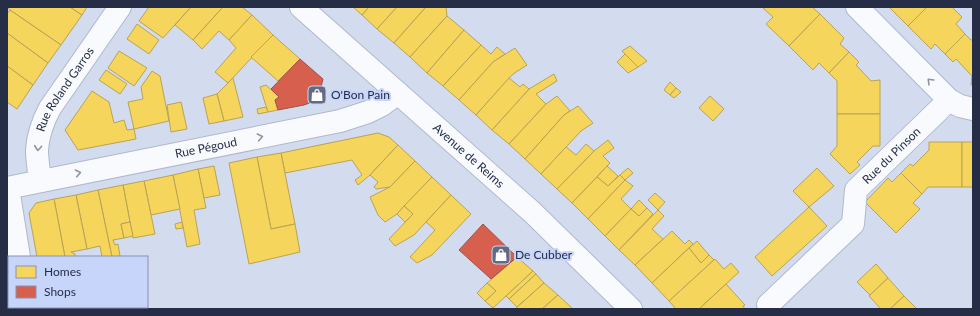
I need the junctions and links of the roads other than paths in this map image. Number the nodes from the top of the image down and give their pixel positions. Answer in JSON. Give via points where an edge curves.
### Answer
{"nodes":[{"id":1,"x":120,"y":7,"type":"edge"},
{"id":2,"x":301,"y":7,"type":"edge"},
{"id":3,"x":857,"y":7,"type":"edge"},
{"id":4,"x":398,"y":93,"type":"junction"},
{"id":5,"x":949,"y":100,"type":"junction"},
{"id":6,"x":973,"y":109,"type":"edge"},
{"id":7,"x":40,"y":181,"type":"junction"},
{"id":8,"x":8,"y":188,"type":"edge"},
{"id":9,"x":19,"y":256,"type":"edge"},
{"id":10,"x":768,"y":305,"type":"dead end"},
{"id":11,"x":631,"y":309,"type":"edge"}],
"edges":[{"from":1,"to":7,"type":"street","name":"Rue Roland Garros","one_way":true,"via":[[43,120],[37,151]]},
{"from":2,"to":4,"type":"street","name":"Avenue de Reims"},
{"from":5,"to":3,"type":"street","one_way":true},
{"from":7,"to":4,"type":"street","name":"Rue Pégoud","one_way":true,"via":[[340,121],[368,112]]},
{"from":4,"to":11,"type":"street","name":"Avenue de Reims","via":[[532,212]]},
{"from":5,"to":6,"type":"street"},
{"from":5,"to":10,"type":"street","name":"Rue du Pinson","via":[[856,190],[853,224]]},
{"from":7,"to":8,"type":"street","name":"Rue Pégoud"},
{"from":8,"to":9,"type":"street"}]}
